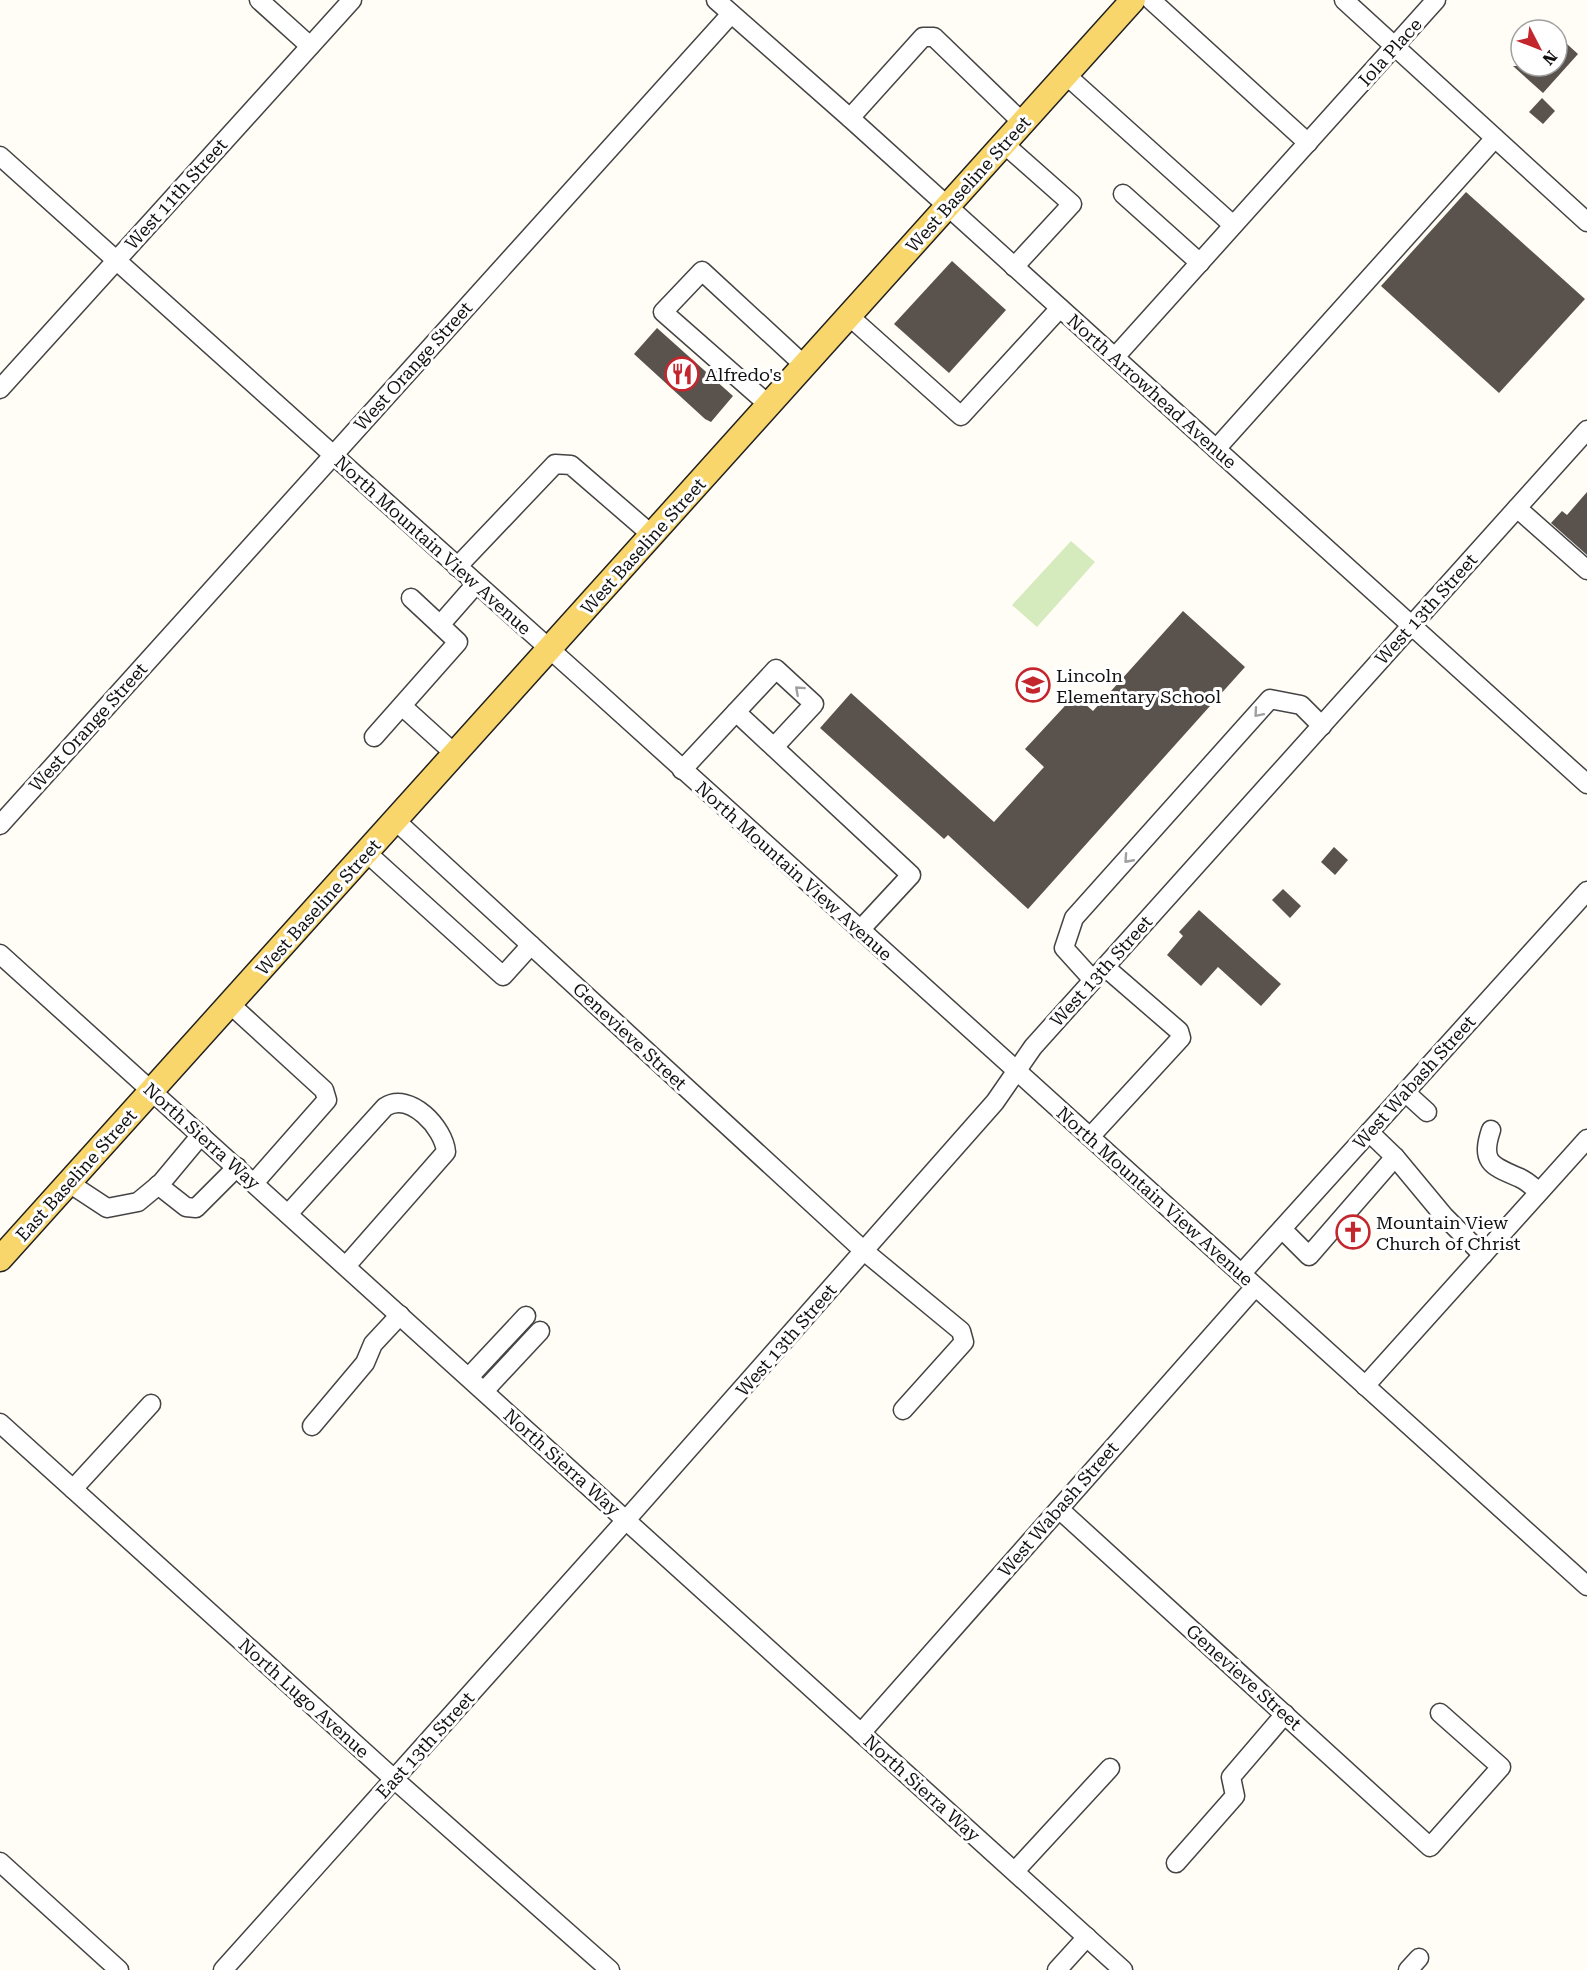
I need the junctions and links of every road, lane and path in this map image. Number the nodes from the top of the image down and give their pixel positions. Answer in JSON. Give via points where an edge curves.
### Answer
{"nodes":[{"id":1,"x":259,"y":0,"type":"edge"},
{"id":2,"x":352,"y":0,"type":"edge"},
{"id":3,"x":716,"y":0,"type":"edge"},
{"id":4,"x":1133,"y":0,"type":"edge"},
{"id":5,"x":1151,"y":0,"type":"edge"},
{"id":6,"x":1344,"y":0,"type":"edge"},
{"id":7,"x":1436,"y":0,"type":"edge"},
{"id":8,"x":731,"y":14,"type":"junction"},
{"id":9,"x":310,"y":46,"type":"junction"},
{"id":10,"x":1394,"y":46,"type":"junction"},
{"id":11,"x":1066,"y":75,"type":"junction"},
{"id":12,"x":850,"y":118,"type":"junction"},
{"id":13,"x":1023,"y":123,"type":"junction"},
{"id":14,"x":1495,"y":138,"type":"junction"},
{"id":15,"x":1308,"y":143,"type":"junction"},
{"id":16,"x":1004,"y":144,"type":"junction"},
{"id":17,"x":0,"y":156,"type":"edge"},
{"id":18,"x":1123,"y":194,"type":"dead end"},
{"id":19,"x":948,"y":206,"type":"junction"},
{"id":20,"x":1587,"y":222,"type":"edge"},
{"id":21,"x":1233,"y":225,"type":"junction"},
{"id":22,"x":116,"y":260,"type":"junction"},
{"id":23,"x":1200,"y":263,"type":"junction"},
{"id":24,"x":1014,"y":267,"type":"junction"},
{"id":25,"x":1060,"y":308,"type":"junction"},
{"id":26,"x":849,"y":316,"type":"junction"},
{"id":27,"x":1115,"y":357,"type":"junction"},
{"id":28,"x":805,"y":366,"type":"junction"},
{"id":29,"x":0,"y":389,"type":"edge"},
{"id":30,"x":769,"y":405,"type":"junction"},
{"id":31,"x":1587,"y":430,"type":"edge"},
{"id":32,"x":1216,"y":449,"type":"junction"},
{"id":33,"x":333,"y":455,"type":"junction"},
{"id":34,"x":1517,"y":508,"type":"junction"},
{"id":35,"x":652,"y":535,"type":"junction"},
{"id":36,"x":457,"y":567,"type":"junction"},
{"id":37,"x":1587,"y":570,"type":"edge"},
{"id":38,"x":476,"y":585,"type":"junction"},
{"id":39,"x":411,"y":598,"type":"dead end"},
{"id":40,"x":440,"y":625,"type":"junction"},
{"id":41,"x":1411,"y":626,"type":"junction"},
{"id":42,"x":549,"y":650,"type":"junction"},
{"id":43,"x":402,"y":706,"type":"junction"},
{"id":44,"x":736,"y":712,"type":"junction"},
{"id":45,"x":1322,"y":726,"type":"junction"},
{"id":46,"x":374,"y":737,"type":"dead end"},
{"id":47,"x":774,"y":747,"type":"junction"},
{"id":48,"x":455,"y":754,"type":"junction"},
{"id":49,"x":682,"y":770,"type":"junction"},
{"id":50,"x":1587,"y":784,"type":"edge"},
{"id":51,"x":396,"y":821,"type":"junction"},
{"id":52,"x":0,"y":825,"type":"edge"},
{"id":53,"x":367,"y":853,"type":"junction"},
{"id":54,"x":1587,"y":891,"type":"edge"},
{"id":55,"x":860,"y":930,"type":"junction"},
{"id":56,"x":531,"y":945,"type":"junction"},
{"id":57,"x":0,"y":954,"type":"edge"},
{"id":58,"x":1099,"y":973,"type":"junction"},
{"id":59,"x":231,"y":1005,"type":"junction"},
{"id":60,"x":1016,"y":1071,"type":"junction"},
{"id":61,"x":153,"y":1091,"type":"junction"},
{"id":62,"x":1405,"y":1092,"type":"junction"},
{"id":63,"x":1427,"y":1112,"type":"dead end"},
{"id":64,"x":1491,"y":1130,"type":"dead end"},
{"id":65,"x":1369,"y":1132,"type":"junction"},
{"id":66,"x":201,"y":1135,"type":"junction"},
{"id":67,"x":1090,"y":1137,"type":"junction"},
{"id":68,"x":1587,"y":1139,"type":"edge"},
{"id":69,"x":1395,"y":1157,"type":"junction"},
{"id":70,"x":237,"y":1167,"type":"junction"},
{"id":71,"x":69,"y":1183,"type":"junction"},
{"id":72,"x":254,"y":1183,"type":"junction"},
{"id":73,"x":158,"y":1185,"type":"junction"},
{"id":74,"x":1539,"y":1192,"type":"junction"},
{"id":75,"x":288,"y":1214,"type":"junction"},
{"id":76,"x":1282,"y":1229,"type":"junction"},
{"id":77,"x":864,"y":1251,"type":"junction"},
{"id":78,"x":1483,"y":1255,"type":"junction"},
{"id":79,"x":0,"y":1259,"type":"edge"},
{"id":80,"x":346,"y":1266,"type":"junction"},
{"id":81,"x":1248,"y":1280,"type":"junction"},
{"id":82,"x":400,"y":1315,"type":"junction"},
{"id":83,"x":526,"y":1316,"type":"dead end"},
{"id":84,"x":540,"y":1331,"type":"dead end"},
{"id":85,"x":469,"y":1377,"type":"junction"},
{"id":86,"x":1365,"y":1386,"type":"junction"},
{"id":87,"x":484,"y":1391,"type":"junction"},
{"id":88,"x":151,"y":1404,"type":"dead end"},
{"id":89,"x":903,"y":1410,"type":"dead end"},
{"id":90,"x":0,"y":1423,"type":"edge"},
{"id":91,"x":312,"y":1426,"type":"dead end"},
{"id":92,"x":73,"y":1489,"type":"junction"},
{"id":93,"x":1059,"y":1509,"type":"junction"},
{"id":94,"x":626,"y":1520,"type":"junction"},
{"id":95,"x":1587,"y":1586,"type":"edge"},
{"id":96,"x":1440,"y":1713,"type":"dead end"},
{"id":97,"x":1285,"y":1714,"type":"junction"},
{"id":98,"x":861,"y":1733,"type":"junction"},
{"id":99,"x":1110,"y":1768,"type":"dead end"},
{"id":100,"x":394,"y":1779,"type":"junction"},
{"id":101,"x":0,"y":1862,"type":"edge"},
{"id":102,"x":1176,"y":1863,"type":"dead end"},
{"id":103,"x":1015,"y":1871,"type":"junction"},
{"id":104,"x":1087,"y":1937,"type":"junction"},
{"id":105,"x":119,"y":1970,"type":"edge"},
{"id":106,"x":223,"y":1970,"type":"edge"},
{"id":107,"x":610,"y":1970,"type":"edge"},
{"id":108,"x":1057,"y":1970,"type":"edge"},
{"id":109,"x":1124,"y":1970,"type":"edge"}],
"edges":[{"from":1,"to":9,"type":"street"},
{"from":2,"to":9,"type":"street","name":"West 11th Street"},
{"from":3,"to":8,"type":"street","name":"North Arrowhead Avenue"},
{"from":4,"to":11,"type":"main road","name":"West Baseline Street"},
{"from":5,"to":15,"type":"street"},
{"from":6,"to":10,"type":"street"},
{"from":7,"to":10,"type":"street","name":"Iola Place"},
{"from":8,"to":12,"type":"street","name":"North Arrowhead Avenue"},
{"from":8,"to":33,"type":"street","name":"West Orange Street"},
{"from":9,"to":22,"type":"street","name":"West 11th Street"},
{"from":10,"to":14,"type":"street"},
{"from":10,"to":15,"type":"street","name":"Iola Place"},
{"from":11,"to":13,"type":"main road","name":"West Baseline Street"},
{"from":11,"to":21,"type":"street"},
{"from":12,"to":13,"type":"street","via":[[923,37],[934,37]]},
{"from":12,"to":19,"type":"street","name":"North Arrowhead Avenue"},
{"from":13,"to":16,"type":"main road","name":"West Baseline Street"},
{"from":14,"to":20,"type":"street"},
{"from":14,"to":32,"type":"street"},
{"from":15,"to":21,"type":"street","name":"Iola Place"},
{"from":16,"to":19,"type":"main road","name":"West Baseline Street"},
{"from":16,"to":24,"type":"street","via":[[1071,204]]},
{"from":17,"to":22,"type":"street","name":"North Mountain View Avenue"},
{"from":18,"to":23,"type":"street"},
{"from":19,"to":24,"type":"street","name":"North Arrowhead Avenue"},
{"from":19,"to":26,"type":"main road","name":"West Baseline Street"},
{"from":21,"to":23,"type":"street","name":"Iola Place"},
{"from":22,"to":29,"type":"street","name":"West 11th Street"},
{"from":22,"to":33,"type":"street","name":"North Mountain View Avenue"},
{"from":23,"to":27,"type":"street","name":"Iola Place"},
{"from":24,"to":25,"type":"street","name":"North Arrowhead Avenue"},
{"from":25,"to":26,"type":"street","via":[[961,416]]},
{"from":25,"to":27,"type":"street","name":"North Arrowhead Avenue"},
{"from":26,"to":28,"type":"main road","name":"West Baseline Street"},
{"from":27,"to":32,"type":"street","name":"North Arrowhead Avenue"},
{"from":28,"to":30,"type":"main road","name":"West Baseline Street"},
{"from":28,"to":30,"type":"street","via":[[702,271],[663,312]]},
{"from":30,"to":35,"type":"main road","name":"West Baseline Street"},
{"from":31,"to":34,"type":"street","name":"West 13th Street"},
{"from":32,"to":41,"type":"street","name":"North Arrowhead Avenue"},
{"from":33,"to":36,"type":"street","name":"North Mountain View Avenue"},
{"from":33,"to":52,"type":"street","name":"West Orange Street"},
{"from":34,"to":37,"type":"street"},
{"from":34,"to":41,"type":"street","name":"West 13th Street"},
{"from":35,"to":36,"type":"street","via":[[571,465],[555,464]]},
{"from":35,"to":42,"type":"main road","name":"West Baseline Street"},
{"from":36,"to":38,"type":"street","name":"North Mountain View Avenue"},
{"from":38,"to":40,"type":"street"},
{"from":38,"to":42,"type":"street","name":"North Mountain View Avenue"},
{"from":39,"to":40,"type":"street"},
{"from":40,"to":43,"type":"street","via":[[459,642]]},
{"from":41,"to":45,"type":"street","name":"West 13th Street"},
{"from":41,"to":50,"type":"street","name":"North Arrowhead Avenue"},
{"from":42,"to":48,"type":"main road","name":"West Baseline Street"},
{"from":42,"to":49,"type":"street","name":"North Mountain View Avenue"},
{"from":43,"to":46,"type":"street"},
{"from":43,"to":48,"type":"street"},
{"from":44,"to":47,"type":"street"},
{"from":47,"to":44,"type":"street","one_way":true,"via":[[814,704],[776,669]]},
{"from":44,"to":49,"type":"street"},
{"from":45,"to":58,"type":"street","name":"West 13th Street"},
{"from":45,"to":58,"type":"street","one_way":true,"via":[[1301,705],[1270,699],[1074,918],[1064,948]]},
{"from":47,"to":55,"type":"street","via":[[911,875]]},
{"from":48,"to":51,"type":"main road","name":"West Baseline Street"},
{"from":49,"to":55,"type":"street","name":"North Mountain View Avenue"},
{"from":51,"to":53,"type":"main road","name":"West Baseline Street"},
{"from":51,"to":56,"type":"street","name":"Genevieve Street"},
{"from":53,"to":56,"type":"street","via":[[502,976]]},
{"from":53,"to":59,"type":"main road","name":"West Baseline Street"},
{"from":54,"to":62,"type":"street","name":"West Wabash Street"},
{"from":55,"to":60,"type":"street","name":"North Mountain View Avenue"},
{"from":56,"to":77,"type":"street","name":"Genevieve Street"},
{"from":57,"to":61,"type":"street","name":"North Sierra Way"},
{"from":58,"to":60,"type":"street","name":"West 13th Street"},
{"from":58,"to":67,"type":"street","via":[[1179,1031],[1181,1038]]},
{"from":59,"to":61,"type":"main road","name":"West Baseline Street"},
{"from":59,"to":72,"type":"street","via":[[324,1089],[327,1100]]},
{"from":60,"to":67,"type":"street","name":"North Mountain View Avenue"},
{"from":60,"to":77,"type":"street","name":"West 13th Street","via":[[995,1102]]},
{"from":61,"to":66,"type":"street","name":"North Sierra Way"},
{"from":61,"to":71,"type":"main road","name":"East Baseline Street"},
{"from":62,"to":63,"type":"street"},
{"from":62,"to":65,"type":"street","name":"West Wabash Street"},
{"from":64,"to":74,"type":"street","via":[[1485,1146],[1488,1158],[1498,1169],[1522,1179]]},
{"from":65,"to":69,"type":"street"},
{"from":65,"to":76,"type":"street","name":"West Wabash Street"},
{"from":66,"to":70,"type":"street","name":"North Sierra Way"},
{"from":66,"to":73,"type":"street"},
{"from":67,"to":81,"type":"street","name":"North Mountain View Avenue"},
{"from":68,"to":74,"type":"street"},
{"from":69,"to":76,"type":"street","via":[[1310,1256]]},
{"from":69,"to":78,"type":"street"},
{"from":70,"to":72,"type":"street","name":"North Sierra Way"},
{"from":70,"to":73,"type":"street","via":[[196,1208],[186,1207]]},
{"from":71,"to":73,"type":"street","via":[[107,1208],[138,1202]]},
{"from":71,"to":79,"type":"main road","name":"East Baseline Street"},
{"from":72,"to":75,"type":"street","name":"North Sierra Way"},
{"from":74,"to":78,"type":"street"},
{"from":75,"to":80,"type":"street","name":"North Sierra Way"},
{"from":75,"to":80,"type":"street","via":[[392,1102],[417,1109],[441,1134],[446,1152]]},
{"from":76,"to":81,"type":"street","name":"West Wabash Street"},
{"from":77,"to":89,"type":"street","name":"Genevieve Street","via":[[962,1331],[964,1342]]},
{"from":77,"to":94,"type":"street","name":"West 13th Street"},
{"from":78,"to":86,"type":"street"},
{"from":80,"to":82,"type":"street","name":"North Sierra Way"},
{"from":81,"to":86,"type":"street","name":"North Mountain View Avenue"},
{"from":81,"to":93,"type":"street","name":"West Wabash Street"},
{"from":82,"to":85,"type":"street","name":"North Sierra Way"},
{"from":82,"to":91,"type":"street","via":[[373,1344],[365,1363]]},
{"from":83,"to":85,"type":"street"},
{"from":84,"to":87,"type":"street"},
{"from":85,"to":87,"type":"street","name":"North Sierra Way"},
{"from":86,"to":95,"type":"street","name":"North Mountain View Avenue"},
{"from":87,"to":94,"type":"street","name":"North Sierra Way"},
{"from":88,"to":92,"type":"street"},
{"from":90,"to":92,"type":"street","name":"North Lugo Avenue"},
{"from":92,"to":100,"type":"street","name":"North Lugo Avenue"},
{"from":93,"to":97,"type":"street","name":"Genevieve Street"},
{"from":93,"to":98,"type":"street","name":"West Wabash Street"},
{"from":94,"to":98,"type":"street","name":"North Sierra Way"},
{"from":94,"to":100,"type":"street","name":"East 13th Street"},
{"from":96,"to":97,"type":"street","name":"Genevieve Street","via":[[1501,1767],[1430,1847]]},
{"from":97,"to":102,"type":"street","via":[[1231,1777],[1235,1796]]},
{"from":98,"to":103,"type":"street","name":"North Sierra Way"},
{"from":99,"to":103,"type":"street"},
{"from":100,"to":106,"type":"street","name":"East 13th Street"},
{"from":100,"to":107,"type":"street","name":"North Lugo Avenue"},
{"from":101,"to":105,"type":"street"},
{"from":103,"to":104,"type":"street","name":"North Sierra Way"},
{"from":104,"to":108,"type":"street"},
{"from":104,"to":109,"type":"street","name":"North Sierra Way"}]}
